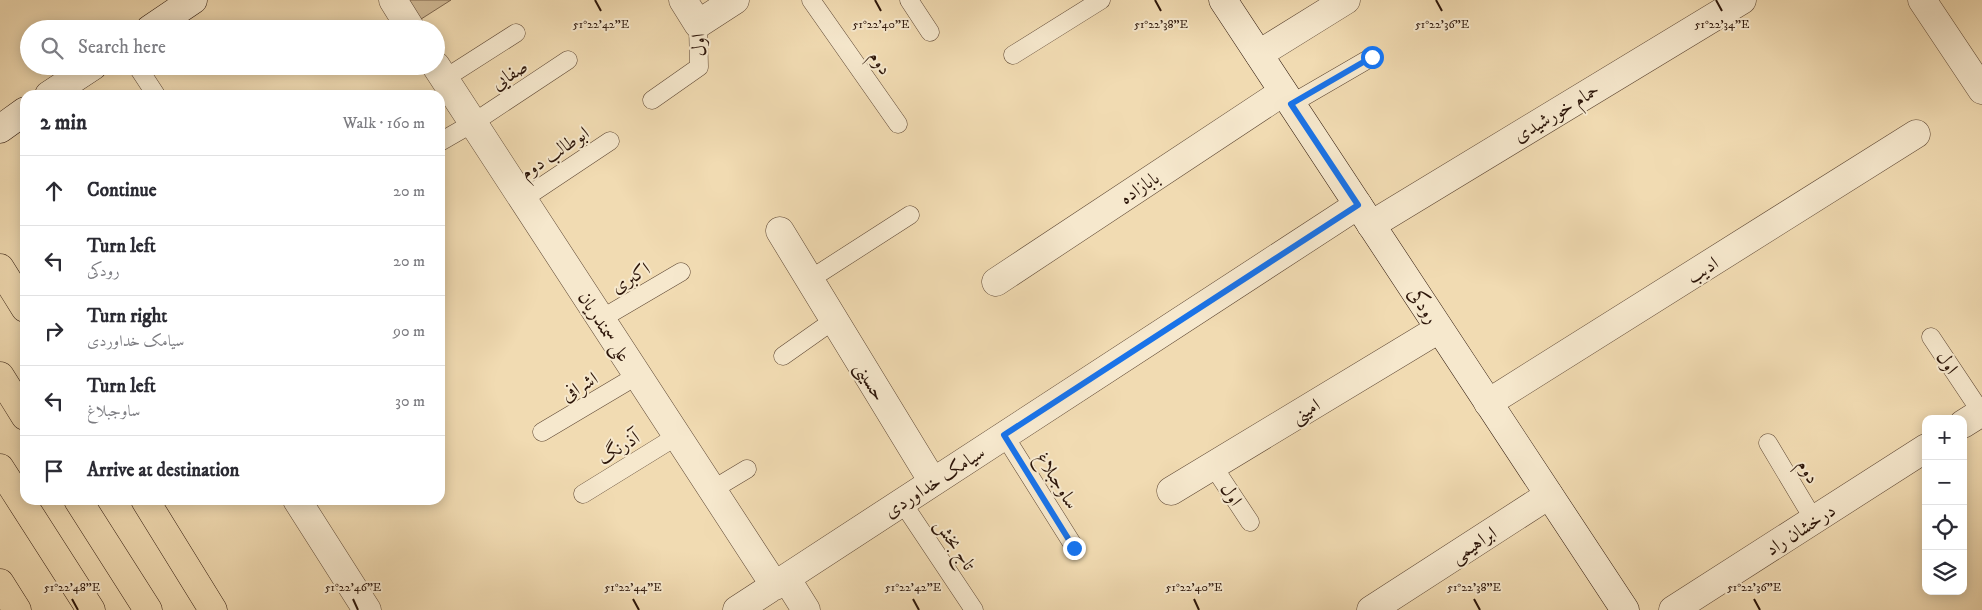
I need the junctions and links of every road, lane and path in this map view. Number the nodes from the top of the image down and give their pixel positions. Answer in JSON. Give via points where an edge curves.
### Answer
{"nodes":[{"id":1,"x":193,"y":0,"type":"edge"},
{"id":2,"x":393,"y":0,"type":"edge"},
{"id":3,"x":683,"y":0,"type":"edge"},
{"id":4,"x":735,"y":0,"type":"edge"},
{"id":5,"x":811,"y":0,"type":"edge"},
{"id":6,"x":909,"y":0,"type":"edge"},
{"id":7,"x":1101,"y":0,"type":"edge"},
{"id":8,"x":1223,"y":0,"type":"edge"},
{"id":9,"x":1346,"y":0,"type":"edge"},
{"id":10,"x":1742,"y":0,"type":"edge"},
{"id":11,"x":1922,"y":0,"type":"edge"},
{"id":12,"x":163,"y":20,"type":"edge"},
{"id":13,"x":405,"y":20,"type":"edge"},
{"id":14,"x":698,"y":24,"type":"junction"},
{"id":15,"x":930,"y":32,"type":"dead end"},
{"id":16,"x":516,"y":33,"type":"dead end"},
{"id":17,"x":1259,"y":54,"type":"junction"},
{"id":18,"x":1013,"y":55,"type":"dead end"},
{"id":19,"x":1372,"y":57,"type":"dead end"},
{"id":20,"x":568,"y":60,"type":"dead end"},
{"id":21,"x":445,"y":70,"type":"edge"},
{"id":22,"x":79,"y":75,"type":"edge"},
{"id":23,"x":143,"y":75,"type":"edge"},
{"id":24,"x":441,"y":75,"type":"edge"},
{"id":25,"x":57,"y":90,"type":"edge"},
{"id":26,"x":153,"y":90,"type":"edge"},
{"id":27,"x":1982,"y":90,"type":"edge"},
{"id":28,"x":1287,"y":98,"type":"junction"},
{"id":29,"x":652,"y":100,"type":"dead end"},
{"id":30,"x":20,"y":115,"type":"edge"},
{"id":31,"x":473,"y":123,"type":"junction"},
{"id":32,"x":898,"y":124,"type":"dead end"},
{"id":33,"x":0,"y":128,"type":"edge"},
{"id":34,"x":1916,"y":134,"type":"dead end"},
{"id":35,"x":445,"y":139,"type":"edge"},
{"id":36,"x":610,"y":141,"type":"dead end"},
{"id":37,"x":523,"y":199,"type":"junction"},
{"id":38,"x":910,"y":215,"type":"dead end"},
{"id":39,"x":1364,"y":215,"type":"junction"},
{"id":40,"x":780,"y":231,"type":"dead end"},
{"id":41,"x":0,"y":268,"type":"edge"},
{"id":42,"x":681,"y":272,"type":"dead end"},
{"id":43,"x":809,"y":280,"type":"junction"},
{"id":44,"x":996,"y":282,"type":"dead end"},
{"id":45,"x":20,"y":300,"type":"edge"},
{"id":46,"x":601,"y":319,"type":"junction"},
{"id":47,"x":834,"y":320,"type":"junction"},
{"id":48,"x":1439,"y":329,"type":"junction"},
{"id":49,"x":1931,"y":337,"type":"dead end"},
{"id":50,"x":782,"y":356,"type":"dead end"},
{"id":51,"x":638,"y":375,"type":"junction"},
{"id":52,"x":0,"y":376,"type":"edge"},
{"id":53,"x":1488,"y":403,"type":"junction"},
{"id":54,"x":20,"y":408,"type":"edge"},
{"id":55,"x":1975,"y":416,"type":"edge"},
{"id":56,"x":542,"y":432,"type":"dead end"},
{"id":57,"x":1004,"y":435,"type":"junction"},
{"id":58,"x":677,"y":436,"type":"junction"},
{"id":59,"x":1768,"y":443,"type":"dead end"},
{"id":60,"x":1922,"y":451,"type":"edge"},
{"id":61,"x":1213,"y":466,"type":"junction"},
{"id":62,"x":0,"y":468,"type":"edge"},
{"id":63,"x":747,"y":468,"type":"dead end"},
{"id":64,"x":933,"y":482,"type":"junction"},
{"id":65,"x":712,"y":490,"type":"junction"},
{"id":66,"x":1171,"y":491,"type":"dead end"},
{"id":67,"x":583,"y":494,"type":"dead end"},
{"id":68,"x":1549,"y":494,"type":"junction"},
{"id":69,"x":20,"y":499,"type":"edge"},
{"id":70,"x":902,"y":502,"type":"junction"},
{"id":71,"x":24,"y":505,"type":"edge"},
{"id":72,"x":81,"y":505,"type":"edge"},
{"id":73,"x":148,"y":505,"type":"edge"},
{"id":74,"x":300,"y":505,"type":"edge"},
{"id":75,"x":1814,"y":520,"type":"junction"},
{"id":76,"x":1250,"y":522,"type":"dead end"},
{"id":77,"x":1074,"y":548,"type":"dead end"},
{"id":78,"x":780,"y":582,"type":"junction"},
{"id":79,"x":0,"y":583,"type":"edge"},
{"id":80,"x":17,"y":610,"type":"edge"},
{"id":81,"x":92,"y":610,"type":"edge"},
{"id":82,"x":148,"y":610,"type":"edge"},
{"id":83,"x":213,"y":610,"type":"edge"},
{"id":84,"x":368,"y":610,"type":"edge"},
{"id":85,"x":737,"y":610,"type":"edge"},
{"id":86,"x":806,"y":610,"type":"edge"},
{"id":87,"x":974,"y":610,"type":"edge"},
{"id":88,"x":1371,"y":610,"type":"edge"},
{"id":89,"x":1625,"y":610,"type":"edge"},
{"id":90,"x":1673,"y":610,"type":"edge"}],
"edges":[{"from":1,"to":12,"type":"street"},
{"from":2,"to":13,"type":"street"},
{"from":3,"to":14,"type":"street","name":"اول"},
{"from":4,"to":14,"type":"street"},
{"from":5,"to":32,"type":"lane","name":"دوم"},
{"from":6,"to":15,"type":"lane"},
{"from":7,"to":18,"type":"lane"},
{"from":8,"to":17,"type":"street","name":"رودکی"},
{"from":9,"to":17,"type":"street"},
{"from":10,"to":39,"type":"street","name":"حمام خورشیدی"},
{"from":11,"to":27,"type":"street"},
{"from":14,"to":29,"type":"lane","name":"اول","via":[[699,66]]},
{"from":16,"to":21,"type":"lane"},
{"from":17,"to":28,"type":"street","name":"رودکی"},
{"from":19,"to":28,"type":"lane"},
{"from":20,"to":31,"type":"lane","name":"صفایی"},
{"from":22,"to":25,"type":"street"},
{"from":23,"to":26,"type":"lane"},
{"from":24,"to":31,"type":"street","name":"علی سمندریان"},
{"from":28,"to":39,"type":"street","name":"رودکی"},
{"from":28,"to":44,"type":"street","name":"بابازاده"},
{"from":30,"to":33,"type":"street"},
{"from":31,"to":35,"type":"lane","name":"صفایی"},
{"from":31,"to":37,"type":"street","name":"علی سمندریان"},
{"from":34,"to":53,"type":"street","name":"ادیب"},
{"from":36,"to":37,"type":"lane","name":"ابوطالب دوم"},
{"from":37,"to":46,"type":"street","name":"علی سمندریان"},
{"from":38,"to":43,"type":"lane"},
{"from":39,"to":48,"type":"street","name":"رودکی"},
{"from":39,"to":57,"type":"street","name":"سیامک خداوردی"},
{"from":40,"to":43,"type":"street","name":"حسینی"},
{"from":41,"to":45,"type":"main road"},
{"from":42,"to":46,"type":"lane","name":"اکبری"},
{"from":43,"to":47,"type":"street","name":"حسینی"},
{"from":46,"to":51,"type":"street","name":"علی سمندریان"},
{"from":47,"to":50,"type":"lane"},
{"from":47,"to":64,"type":"street","name":"حسینی"},
{"from":48,"to":53,"type":"street","name":"رودکی"},
{"from":48,"to":61,"type":"street","name":"امینی"},
{"from":49,"to":55,"type":"lane","name":"اول"},
{"from":51,"to":56,"type":"lane","name":"اشرافی"},
{"from":51,"to":58,"type":"street","name":"علی سمندریان"},
{"from":52,"to":54,"type":"main road"},
{"from":53,"to":68,"type":"street","name":"رودکی"},
{"from":57,"to":64,"type":"street","name":"سیامک خداوردی"},
{"from":57,"to":77,"type":"lane","name":"ساوجبلاغ"},
{"from":58,"to":65,"type":"street","name":"علی سمندریان"},
{"from":58,"to":67,"type":"lane","name":"آذرنگ"},
{"from":59,"to":75,"type":"lane","name":"دوم"},
{"from":60,"to":75,"type":"street","name":"درخشان راد"},
{"from":61,"to":66,"type":"street","name":"امینی"},
{"from":61,"to":76,"type":"lane","name":"اول"},
{"from":62,"to":69,"type":"main road"},
{"from":63,"to":65,"type":"lane"},
{"from":64,"to":70,"type":"street","name":"سیامک خداوردی"},
{"from":65,"to":78,"type":"street","name":"علی سمندریان"},
{"from":68,"to":88,"type":"street","name":"ابراهیمی"},
{"from":68,"to":89,"type":"street","name":"رودکی"},
{"from":70,"to":78,"type":"street","name":"سیامک خداوردی"},
{"from":70,"to":87,"type":"lane","name":"تاج بخش"},
{"from":71,"to":81,"type":"main road"},
{"from":72,"to":82,"type":"main road"},
{"from":73,"to":83,"type":"main road"},
{"from":74,"to":84,"type":"street"},
{"from":75,"to":90,"type":"street","name":"درخشان راد"},
{"from":78,"to":85,"type":"street","name":"سیامک خداوردی"},
{"from":78,"to":86,"type":"street","name":"علی سمندریان"},
{"from":79,"to":80,"type":"main road"}]}
